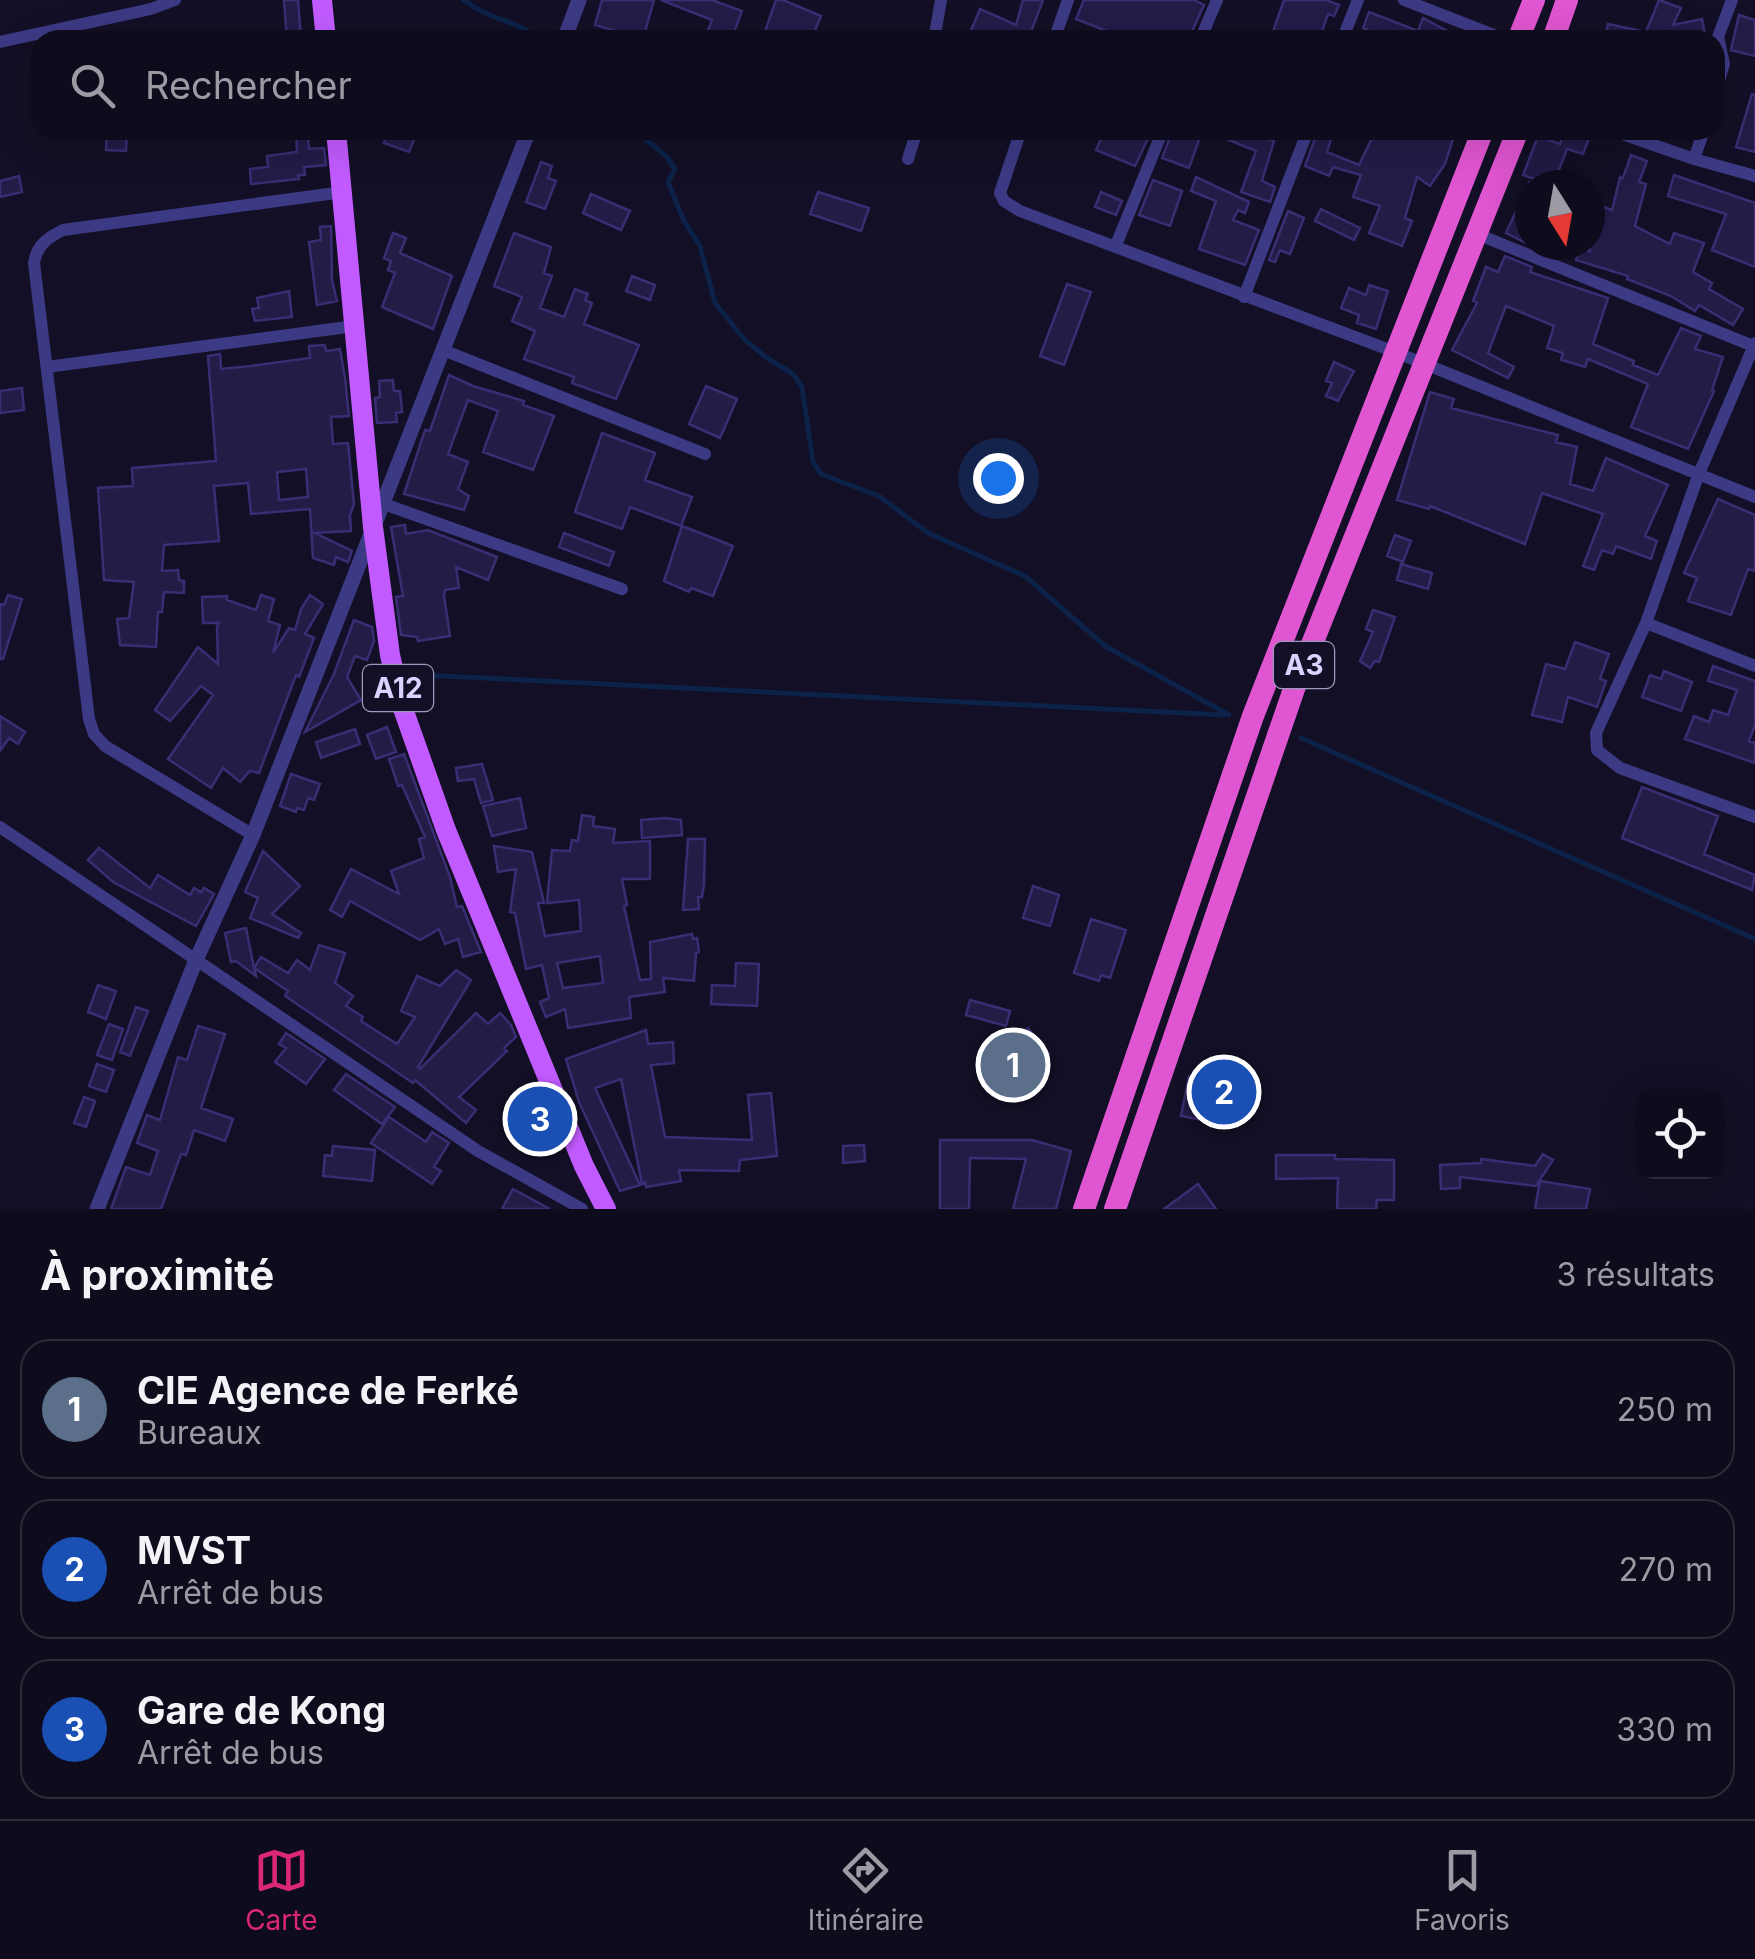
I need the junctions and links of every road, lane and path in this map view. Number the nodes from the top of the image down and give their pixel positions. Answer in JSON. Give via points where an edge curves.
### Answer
{"nodes":[{"id":1,"x":174,"y":0,"type":"edge"},
{"id":2,"x":322,"y":0,"type":"edge"},
{"id":3,"x":580,"y":0,"type":"edge"},
{"id":4,"x":1068,"y":0,"type":"edge"},
{"id":5,"x":1217,"y":0,"type":"edge"},
{"id":6,"x":1358,"y":0,"type":"edge"},
{"id":7,"x":1404,"y":0,"type":"edge"},
{"id":8,"x":1534,"y":0,"type":"edge"},
{"id":9,"x":1568,"y":0,"type":"edge"},
{"id":10,"x":1732,"y":0,"type":"edge"},
{"id":11,"x":936,"y":2,"type":"edge"},
{"id":12,"x":55,"y":30,"type":"edge"},
{"id":13,"x":325,"y":30,"type":"edge"},
{"id":14,"x":568,"y":30,"type":"edge"},
{"id":15,"x":935,"y":30,"type":"edge"},
{"id":16,"x":1058,"y":30,"type":"edge"},
{"id":17,"x":1204,"y":30,"type":"edge"},
{"id":18,"x":1346,"y":30,"type":"edge"},
{"id":19,"x":1481,"y":30,"type":"edge"},
{"id":20,"x":1522,"y":30,"type":"edge"},
{"id":21,"x":1556,"y":30,"type":"edge"},
{"id":22,"x":1720,"y":30,"type":"edge"},
{"id":23,"x":30,"y":35,"type":"edge"},
{"id":24,"x":0,"y":42,"type":"edge"},
{"id":25,"x":337,"y":140,"type":"edge"},
{"id":26,"x":525,"y":140,"type":"edge"},
{"id":27,"x":913,"y":140,"type":"edge"},
{"id":28,"x":1017,"y":140,"type":"edge"},
{"id":29,"x":1159,"y":140,"type":"edge"},
{"id":30,"x":1304,"y":140,"type":"edge"},
{"id":31,"x":1479,"y":140,"type":"edge"},
{"id":32,"x":1514,"y":140,"type":"edge"},
{"id":33,"x":1638,"y":140,"type":"edge"},
{"id":34,"x":1701,"y":140,"type":"edge"},
{"id":35,"x":908,"y":159,"type":"dead end"},
{"id":36,"x":1694,"y":160,"type":"junction"},
{"id":37,"x":1755,"y":176,"type":"edge"},
{"id":38,"x":343,"y":192,"type":"junction"},
{"id":39,"x":1477,"y":234,"type":"junction"},
{"id":40,"x":1116,"y":246,"type":"junction"},
{"id":41,"x":1244,"y":297,"type":"junction"},
{"id":42,"x":355,"y":326,"type":"junction"},
{"id":43,"x":1754,"y":344,"type":"edge"},
{"id":44,"x":443,"y":350,"type":"junction"},
{"id":45,"x":1395,"y":352,"type":"junction"},
{"id":46,"x":1424,"y":365,"type":"junction"},
{"id":47,"x":47,"y":367,"type":"junction"},
{"id":48,"x":705,"y":454,"type":"dead end"},
{"id":49,"x":1698,"y":476,"type":"junction"},
{"id":50,"x":1755,"y":498,"type":"edge"},
{"id":51,"x":384,"y":504,"type":"junction"},
{"id":52,"x":373,"y":528,"type":"junction"},
{"id":53,"x":622,"y":589,"type":"dead end"},
{"id":54,"x":1646,"y":623,"type":"junction"},
{"id":55,"x":1755,"y":666,"type":"edge"},
{"id":56,"x":1755,"y":816,"type":"edge"},
{"id":57,"x":0,"y":827,"type":"edge"},
{"id":58,"x":253,"y":834,"type":"junction"},
{"id":59,"x":196,"y":960,"type":"junction"},
{"id":60,"x":97,"y":1209,"type":"edge"},
{"id":61,"x":582,"y":1209,"type":"edge"},
{"id":62,"x":606,"y":1209,"type":"edge"},
{"id":63,"x":1084,"y":1209,"type":"edge"},
{"id":64,"x":1115,"y":1209,"type":"edge"}],
"edges":[{"from":1,"to":12,"type":"street"},
{"from":2,"to":13,"type":"main road"},
{"from":3,"to":14,"type":"street"},
{"from":4,"to":16,"type":"street"},
{"from":5,"to":17,"type":"street"},
{"from":6,"to":18,"type":"street"},
{"from":7,"to":19,"type":"street"},
{"from":8,"to":20,"type":"highway"},
{"from":9,"to":21,"type":"highway"},
{"from":10,"to":22,"type":"street"},
{"from":11,"to":15,"type":"street"},
{"from":23,"to":24,"type":"street"},
{"from":25,"to":38,"type":"main road","number":"A12"},
{"from":26,"to":44,"type":"street"},
{"from":27,"to":35,"type":"street"},
{"from":28,"to":40,"type":"street","via":[[1001,184],[1004,201]]},
{"from":29,"to":40,"type":"street"},
{"from":30,"to":41,"type":"street"},
{"from":31,"to":45,"type":"highway","number":"A3"},
{"from":32,"to":39,"type":"highway","number":"A3"},
{"from":33,"to":36,"type":"street"},
{"from":34,"to":36,"type":"street"},
{"from":36,"to":37,"type":"street"},
{"from":38,"to":42,"type":"main road","number":"A12"},
{"from":38,"to":47,"type":"street","via":[[63,230],[47,238],[34,263]]},
{"from":39,"to":43,"type":"street"},
{"from":39,"to":46,"type":"highway","number":"A3"},
{"from":40,"to":41,"type":"street"},
{"from":41,"to":45,"type":"street"},
{"from":42,"to":47,"type":"street"},
{"from":42,"to":52,"type":"main road","number":"A12"},
{"from":43,"to":49,"type":"street"},
{"from":44,"to":48,"type":"street"},
{"from":44,"to":51,"type":"street"},
{"from":45,"to":46,"type":"street"},
{"from":45,"to":63,"type":"highway","number":"A3","via":[[1254,716]]},
{"from":46,"to":49,"type":"street"},
{"from":46,"to":64,"type":"highway","number":"A3","via":[[1294,689]]},
{"from":47,"to":58,"type":"street","via":[[94,734]]},
{"from":49,"to":50,"type":"street"},
{"from":49,"to":54,"type":"street"},
{"from":51,"to":52,"type":"street"},
{"from":51,"to":53,"type":"street"},
{"from":52,"to":58,"type":"street"},
{"from":52,"to":62,"type":"main road","number":"A12","via":[[401,703]]},
{"from":54,"to":55,"type":"street"},
{"from":54,"to":56,"type":"street","via":[[1596,733],[1597,750],[1620,768]]},
{"from":57,"to":59,"type":"street"},
{"from":58,"to":59,"type":"street"},
{"from":59,"to":60,"type":"street"},
{"from":59,"to":61,"type":"street","via":[[478,1151]]}]}
